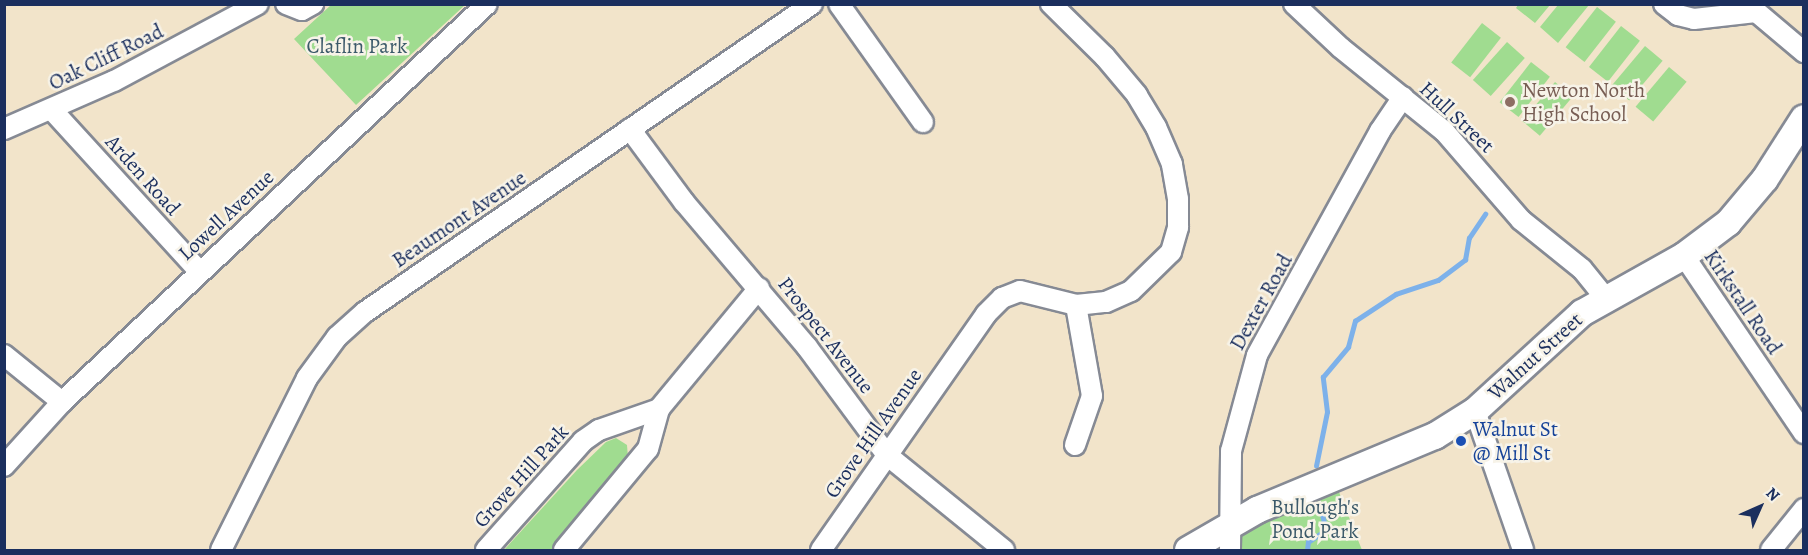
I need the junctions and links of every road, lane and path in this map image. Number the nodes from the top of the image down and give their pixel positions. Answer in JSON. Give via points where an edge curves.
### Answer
{"nodes":[{"id":1,"x":258,"y":4,"type":"edge"},
{"id":2,"x":286,"y":4,"type":"edge"},
{"id":3,"x":313,"y":4,"type":"edge"},
{"id":4,"x":487,"y":4,"type":"edge"},
{"id":5,"x":812,"y":4,"type":"edge"},
{"id":6,"x":839,"y":4,"type":"edge"},
{"id":7,"x":1051,"y":4,"type":"edge"},
{"id":8,"x":1294,"y":4,"type":"edge"},
{"id":9,"x":1664,"y":4,"type":"edge"},
{"id":10,"x":1751,"y":8,"type":"edge"},
{"id":11,"x":1802,"y":49,"type":"edge"},
{"id":12,"x":1403,"y":97,"type":"junction"},
{"id":13,"x":52,"y":110,"type":"junction"},
{"id":14,"x":1803,"y":118,"type":"edge"},
{"id":15,"x":922,"y":122,"type":"dead end"},
{"id":16,"x":4,"y":129,"type":"edge"},
{"id":17,"x":630,"y":129,"type":"junction"},
{"id":18,"x":1684,"y":256,"type":"junction"},
{"id":19,"x":200,"y":272,"type":"junction"},
{"id":20,"x":759,"y":288,"type":"junction"},
{"id":21,"x":1605,"y":297,"type":"junction"},
{"id":22,"x":1076,"y":305,"type":"junction"},
{"id":23,"x":4,"y":355,"type":"edge"},
{"id":24,"x":62,"y":402,"type":"junction"},
{"id":25,"x":659,"y":410,"type":"junction"},
{"id":26,"x":1475,"y":411,"type":"junction"},
{"id":27,"x":1803,"y":433,"type":"edge"},
{"id":28,"x":1075,"y":445,"type":"dead end"},
{"id":29,"x":887,"y":455,"type":"junction"},
{"id":30,"x":4,"y":466,"type":"edge"},
{"id":31,"x":1803,"y":509,"type":"edge"},
{"id":32,"x":1229,"y":538,"type":"edge"},
{"id":33,"x":221,"y":550,"type":"edge"},
{"id":34,"x":486,"y":550,"type":"edge"},
{"id":35,"x":564,"y":550,"type":"edge"},
{"id":36,"x":821,"y":550,"type":"edge"},
{"id":37,"x":1005,"y":550,"type":"edge"},
{"id":38,"x":1188,"y":550,"type":"edge"},
{"id":39,"x":1523,"y":550,"type":"edge"},
{"id":40,"x":1771,"y":550,"type":"edge"}],
"edges":[{"from":1,"to":13,"type":"street","name":"Oak Cliff Road"},
{"from":2,"to":3,"type":"street","via":[[302,10]]},
{"from":4,"to":19,"type":"street","name":"Lowell Avenue"},
{"from":5,"to":17,"type":"street","name":"Beaumont Avenue"},
{"from":6,"to":15,"type":"street"},
{"from":7,"to":22,"type":"street","via":[[1137,95],[1172,164],[1178,199],[1178,227],[1171,252],[1154,272],[1131,291]]},
{"from":8,"to":12,"type":"street","name":"Hull Street"},
{"from":9,"to":10,"type":"street","via":[[1678,15],[1694,19]]},
{"from":10,"to":11,"type":"street"},
{"from":12,"to":21,"type":"street","name":"Hull Street","via":[[1459,146],[1521,220],[1582,269]]},
{"from":12,"to":32,"type":"street","name":"Dexter Road","via":[[1380,131],[1257,355],[1231,451]]},
{"from":13,"to":16,"type":"street","name":"Oak Cliff Road"},
{"from":13,"to":19,"type":"street","name":"Arden Road"},
{"from":14,"to":18,"type":"main road","name":"Walnut Street","via":[[1742,209]]},
{"from":17,"to":20,"type":"street","name":"Prospect Avenue","via":[[684,202]]},
{"from":17,"to":33,"type":"street","name":"Beaumont Avenue","via":[[365,312],[338,338],[307,378]]},
{"from":18,"to":21,"type":"main road","name":"Walnut Street"},
{"from":18,"to":27,"type":"street","name":"Kirkstall Road"},
{"from":19,"to":24,"type":"street","name":"Lowell Avenue"},
{"from":20,"to":25,"type":"street"},
{"from":20,"to":29,"type":"street","name":"Prospect Avenue"},
{"from":21,"to":26,"type":"main road","name":"Walnut Street","via":[[1569,322]]},
{"from":22,"to":28,"type":"street","via":[[1092,396]]},
{"from":22,"to":29,"type":"street","name":"Grove Hill Avenue","via":[[1036,292],[1014,292],[994,305]]},
{"from":23,"to":24,"type":"street"},
{"from":24,"to":30,"type":"street","name":"Lowell Avenue"},
{"from":25,"to":34,"type":"street","name":"Grove Hill Park","via":[[599,430],[583,441]]},
{"from":25,"to":35,"type":"street","via":[[648,449]]},
{"from":26,"to":32,"type":"main road","name":"Walnut Street"},
{"from":26,"to":39,"type":"street"},
{"from":29,"to":36,"type":"street","name":"Grove Hill Avenue"},
{"from":29,"to":37,"type":"street","name":"Prospect Avenue"},
{"from":31,"to":40,"type":"street"},
{"from":32,"to":38,"type":"main road","name":"Walnut Street"}]}
